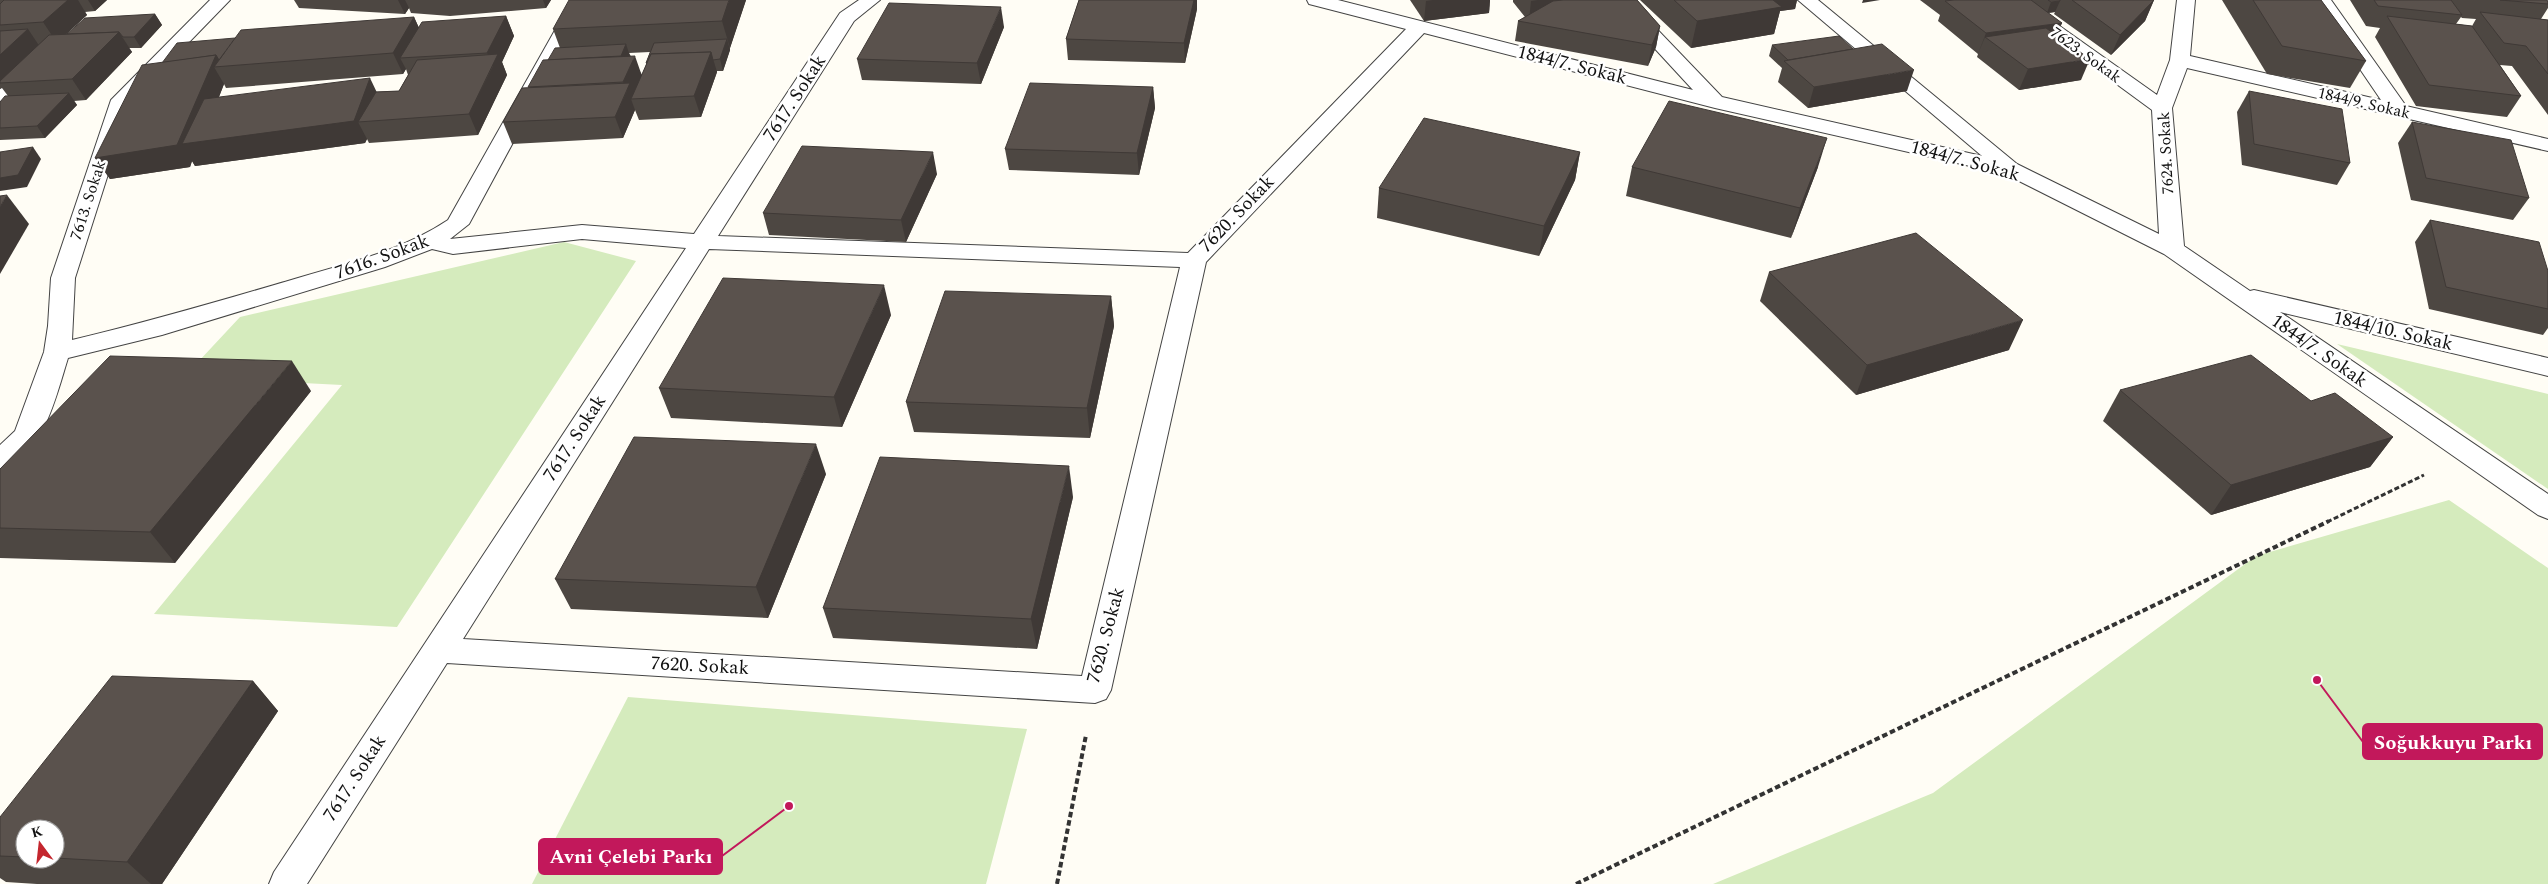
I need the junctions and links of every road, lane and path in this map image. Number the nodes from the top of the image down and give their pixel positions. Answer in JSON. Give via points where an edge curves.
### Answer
{"nodes":[{"id":1,"x":221,"y":0,"type":"edge"},
{"id":2,"x":581,"y":0,"type":"edge"},
{"id":3,"x":871,"y":0,"type":"edge"},
{"id":4,"x":1316,"y":0,"type":"edge"},
{"id":5,"x":1619,"y":0,"type":"edge"},
{"id":6,"x":1807,"y":0,"type":"edge"},
{"id":7,"x":2011,"y":0,"type":"edge"},
{"id":8,"x":2186,"y":0,"type":"edge"},
{"id":9,"x":2322,"y":0,"type":"edge"},
{"id":10,"x":1413,"y":16,"type":"junction"},
{"id":11,"x":48,"y":58,"type":"edge"},
{"id":12,"x":2180,"y":60,"type":"junction"},
{"id":13,"x":0,"y":95,"type":"edge"},
{"id":14,"x":1715,"y":102,"type":"junction"},
{"id":15,"x":2162,"y":108,"type":"junction"},
{"id":16,"x":2399,"y":112,"type":"junction"},
{"id":17,"x":2548,"y":145,"type":"edge"},
{"id":18,"x":2012,"y":170,"type":"junction"},
{"id":19,"x":430,"y":242,"type":"junction"},
{"id":20,"x":702,"y":242,"type":"junction"},
{"id":21,"x":2172,"y":249,"type":"junction"},
{"id":22,"x":1194,"y":260,"type":"junction"},
{"id":23,"x":2238,"y":295,"type":"junction"},
{"id":24,"x":57,"y":352,"type":"junction"},
{"id":25,"x":2548,"y":367,"type":"edge"},
{"id":26,"x":27,"y":436,"type":"junction"},
{"id":27,"x":0,"y":441,"type":"edge"},
{"id":28,"x":2468,"y":453,"type":"junction"},
{"id":29,"x":0,"y":461,"type":"edge"},
{"id":30,"x":2548,"y":508,"type":"edge"},
{"id":31,"x":438,"y":650,"type":"junction"},
{"id":32,"x":1095,"y":690,"type":"junction"},
{"id":33,"x":287,"y":884,"type":"edge"},
{"id":34,"x":1057,"y":884,"type":"edge"},
{"id":35,"x":1576,"y":884,"type":"edge"}],
"edges":[{"from":1,"to":24,"type":"street","name":"7613. Sokak","via":[[121,100],[63,278],[62,326]]},
{"from":2,"to":19,"type":"street","name":"7616. Sokak","via":[[457,224]]},
{"from":3,"to":20,"type":"street","name":"7617. Sokak","via":[[847,17]]},
{"from":4,"to":10,"type":"street","name":"1844/7. Sokak"},
{"from":5,"to":14,"type":"street"},
{"from":6,"to":18,"type":"street"},
{"from":7,"to":15,"type":"street","name":"7623. Sokak"},
{"from":8,"to":12,"type":"street","name":"7624. Sokak"},
{"from":9,"to":16,"type":"street"},
{"from":10,"to":14,"type":"street","name":"1844/7. Sokak"},
{"from":10,"to":22,"type":"street","name":"7620. Sokak"},
{"from":11,"to":13,"type":"street","via":[[8,95]]},
{"from":12,"to":15,"type":"street","name":"7624. Sokak"},
{"from":12,"to":16,"type":"street","name":"1844/9. Sokak"},
{"from":14,"to":18,"type":"street","name":"1844/7. Sokak"},
{"from":15,"to":21,"type":"street","name":"7624. Sokak"},
{"from":16,"to":17,"type":"street","name":"1844/9. Sokak"},
{"from":18,"to":21,"type":"street","name":"1844/7. Sokak"},
{"from":19,"to":20,"type":"street","via":[[453,247],[582,232]]},
{"from":19,"to":24,"type":"street","name":"7616. Sokak","via":[[377,262],[153,329]]},
{"from":20,"to":22,"type":"street"},
{"from":20,"to":31,"type":"street","name":"7617. Sokak"},
{"from":21,"to":23,"type":"street","name":"1844/7. Sokak"},
{"from":22,"to":32,"type":"street","name":"7620. Sokak"},
{"from":23,"to":25,"type":"street","name":"1844/10. Sokak"},
{"from":23,"to":28,"type":"street","name":"1844/7. Sokak"},
{"from":24,"to":26,"type":"street","name":"7613. Sokak"},
{"from":26,"to":27,"type":"street"},
{"from":26,"to":29,"type":"street"},
{"from":28,"to":30,"type":"street","name":"1844/7. Sokak"},
{"from":28,"to":35,"type":"path"},
{"from":31,"to":32,"type":"street","name":"7620. Sokak"},
{"from":31,"to":33,"type":"street","name":"7617. Sokak"},
{"from":32,"to":34,"type":"path"}]}
